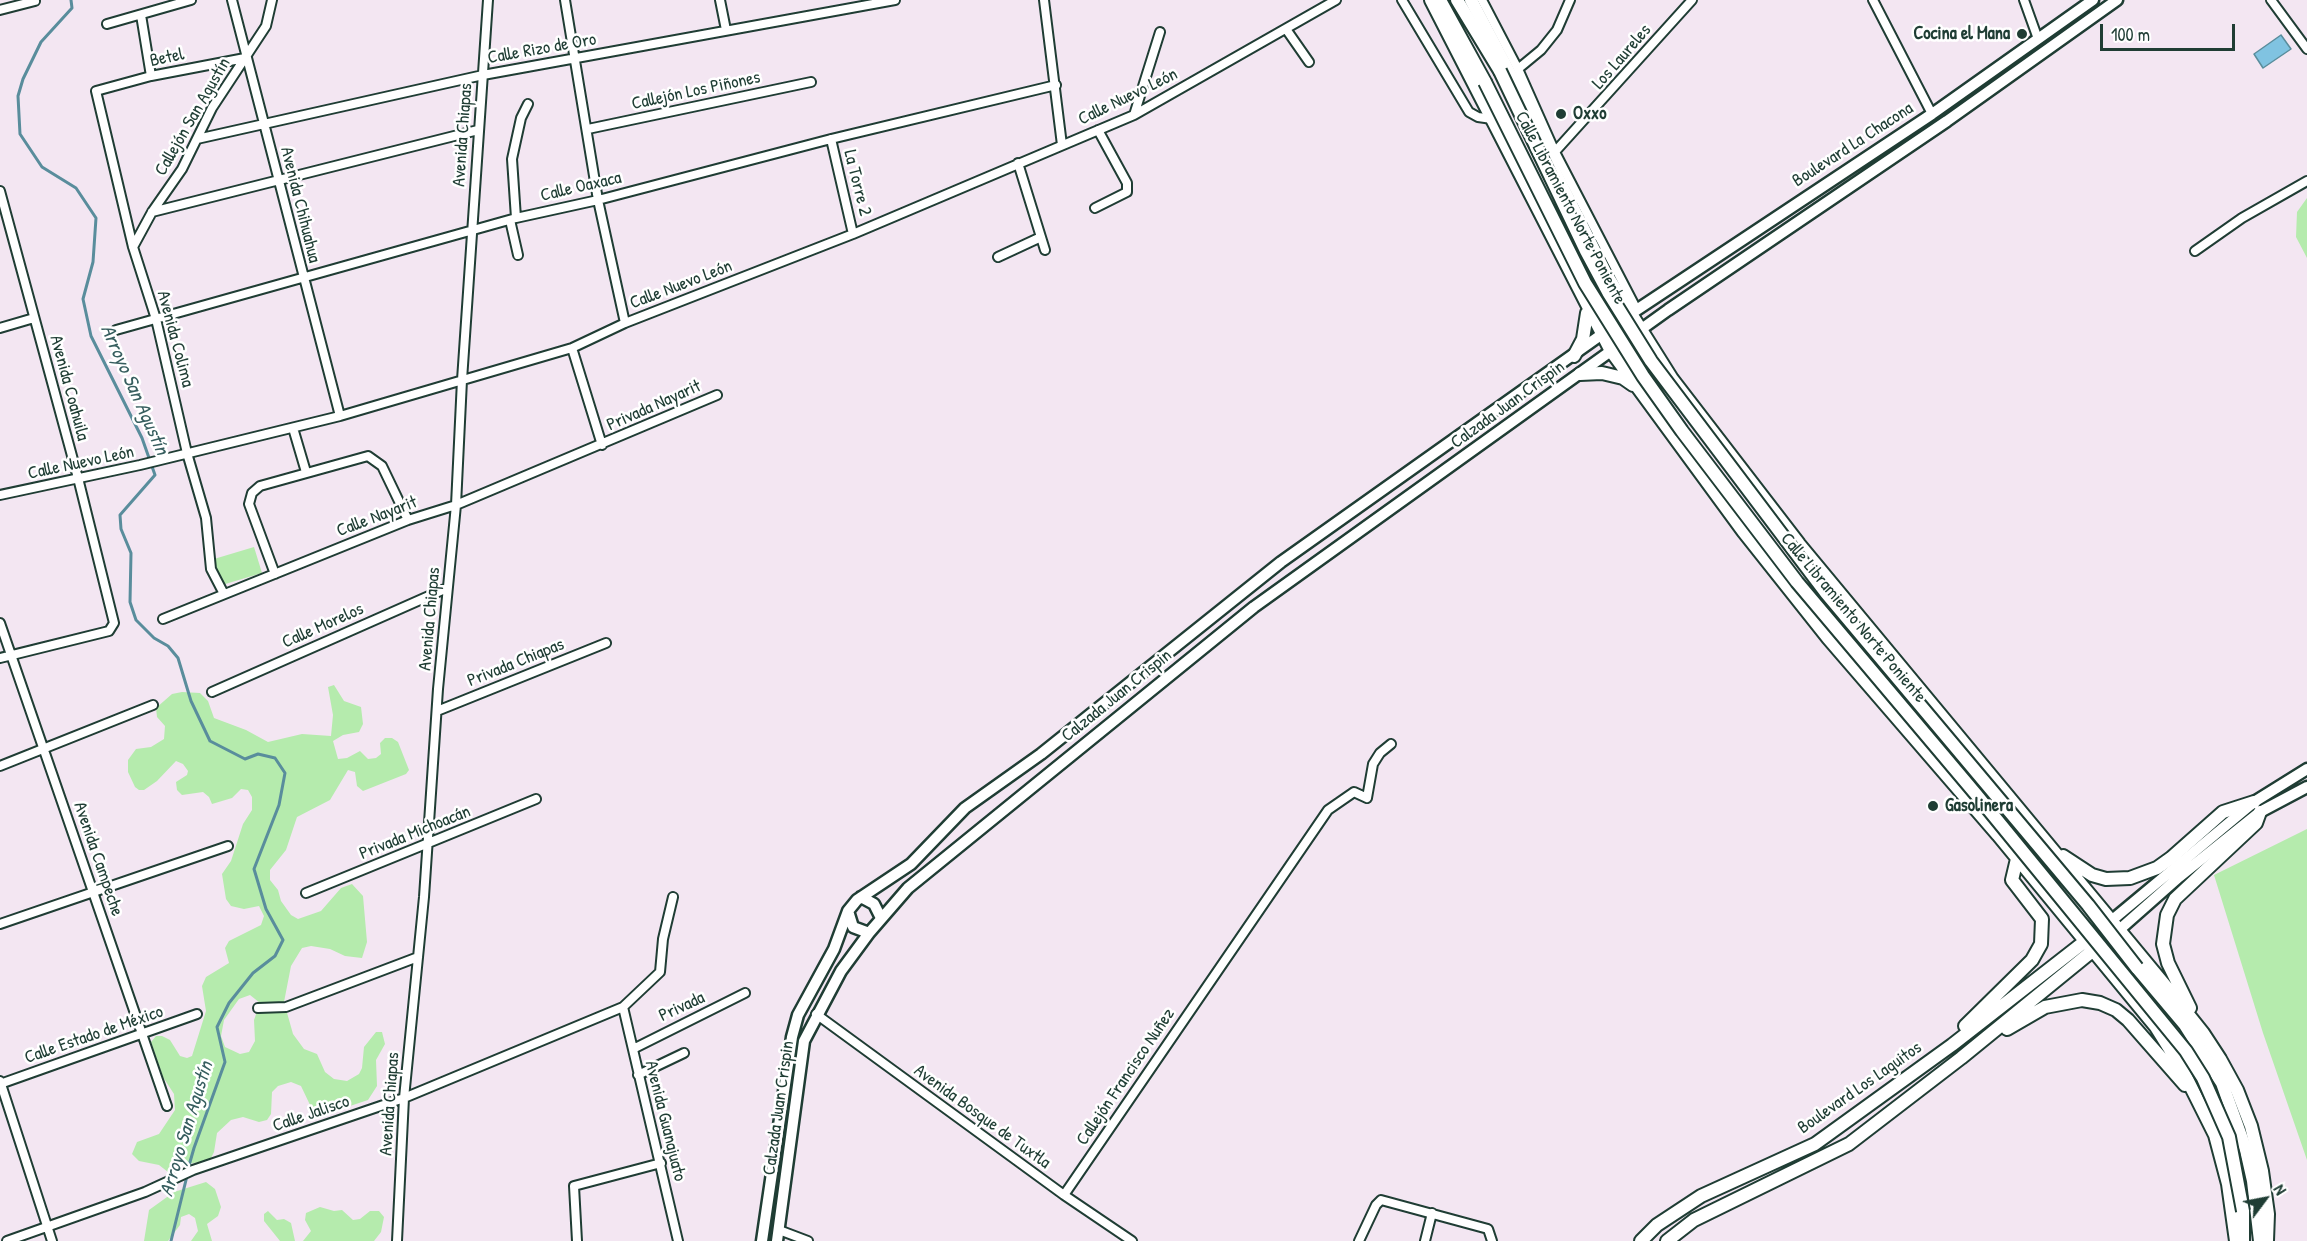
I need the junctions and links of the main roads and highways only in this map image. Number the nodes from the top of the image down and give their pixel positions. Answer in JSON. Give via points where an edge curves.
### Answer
{"nodes":[{"id":1,"x":1431,"y":0,"type":"edge"},
{"id":2,"x":1440,"y":0,"type":"edge"},
{"id":3,"x":1457,"y":0,"type":"edge"},
{"id":4,"x":1471,"y":0,"type":"edge"},
{"id":5,"x":2093,"y":0,"type":"edge"},
{"id":6,"x":2114,"y":1,"type":"edge"},
{"id":7,"x":1920,"y":122,"type":"junction"},
{"id":8,"x":1927,"y":134,"type":"junction"},
{"id":9,"x":1587,"y":309,"type":"junction"},
{"id":10,"x":1668,"y":310,"type":"joint"},
{"id":11,"x":1633,"y":312,"type":"junction"},
{"id":12,"x":1640,"y":331,"type":"junction"},
{"id":13,"x":1601,"y":336,"type":"junction"},
{"id":14,"x":1611,"y":351,"type":"junction"},
{"id":15,"x":1574,"y":356,"type":"junction"},
{"id":16,"x":1580,"y":374,"type":"junction"},
{"id":17,"x":1641,"y":390,"type":"junction"},
{"id":18,"x":2307,"y":769,"type":"edge"},
{"id":19,"x":2305,"y":789,"type":"edge"},
{"id":20,"x":2257,"y":807,"type":"junction"},
{"id":21,"x":2049,"y":846,"type":"junction"},
{"id":22,"x":2017,"y":859,"type":"junction"},
{"id":23,"x":861,"y":897,"type":"junction"},
{"id":24,"x":848,"y":911,"type":"junction"},
{"id":25,"x":881,"y":918,"type":"junction"},
{"id":26,"x":2115,"y":925,"type":"junction"},
{"id":27,"x":869,"y":933,"type":"junction"},
{"id":28,"x":2090,"y":946,"type":"junction"},
{"id":29,"x":2203,"y":1033,"type":"junction"},
{"id":30,"x":1952,"y":1045,"type":"junction"},
{"id":31,"x":1961,"y":1058,"type":"junction"},
{"id":32,"x":2197,"y":1096,"type":"junction"},
{"id":33,"x":778,"y":1235,"type":"edge"},
{"id":34,"x":762,"y":1241,"type":"edge"},
{"id":35,"x":1641,"y":1241,"type":"edge"},
{"id":36,"x":1667,"y":1241,"type":"edge"},
{"id":37,"x":2236,"y":1241,"type":"edge"},
{"id":38,"x":2243,"y":1241,"type":"edge"},
{"id":39,"x":2260,"y":1241,"type":"edge"},
{"id":40,"x":2267,"y":1241,"type":"edge"}],
"edges":[{"from":1,"to":9,"type":"main road","name":"Calle Libramiento Norte Poniente"},
{"from":2,"to":38,"type":"main road","name":"Calle Libramiento Norte Poniente","bridge":true,"via":[[1585,283],[1682,431],[1797,582],[2186,1051],[2203,1078],[2229,1137],[2243,1212]]},
{"from":3,"to":39,"type":"main road","name":"Calle Libramiento Norte Poniente","bridge":true,"via":[[1500,71],[1608,292],[1657,369],[1826,593],[2088,905],[2205,1054],[2222,1083],[2246,1150]]},
{"from":4,"to":11,"type":"main road","name":"Calle Libramiento Norte Poniente","via":[[1551,155],[1605,274]]},
{"from":5,"to":7,"type":"main road","name":"Boulevard La Chacona"},
{"from":6,"to":8,"type":"main road","name":"Boulevard La Chacona"},
{"from":7,"to":8,"type":"main road"},
{"from":7,"to":11,"type":"main road","name":"Boulevard La Chacona"},
{"from":8,"to":10,"type":"main road","name":"Boulevard La Chacona"},
{"from":9,"to":13,"type":"main road","name":"Calle Libramiento Norte Poniente"},
{"from":9,"to":15,"type":"main road","via":[[1583,339]]},
{"from":10,"to":12,"type":"main road","name":"Calzada Juan Crispin"},
{"from":11,"to":12,"type":"main road","name":"Calle Libramiento Norte Poniente"},
{"from":11,"to":13,"type":"main road","name":"Calzada Juan Crispin"},
{"from":12,"to":14,"type":"main road","name":"Calzada Juan Crispin"},
{"from":12,"to":21,"type":"main road","name":"Calle Libramiento Norte Poniente","via":[[1672,379],[1799,544]]},
{"from":13,"to":14,"type":"main road","name":"Calle Libramiento Norte Poniente"},
{"from":13,"to":15,"type":"main road","name":"Calzada Juan Crispin"},
{"from":14,"to":16,"type":"main road","name":"Calzada Juan Crispin"},
{"from":14,"to":17,"type":"main road","name":"Calle Libramiento Norte Poniente"},
{"from":15,"to":23,"type":"main road","name":"Calzada Juan Crispin","via":[[1281,562],[1041,754],[965,808],[924,853]]},
{"from":16,"to":17,"type":"main road","via":[[1602,373],[1623,378]]},
{"from":16,"to":25,"type":"main road","name":"Calzada Juan Crispin","via":[[1254,607],[934,865]]},
{"from":17,"to":22,"type":"main road","name":"Calle Libramiento Norte Poniente","via":[[1762,555]]},
{"from":18,"to":20,"type":"main road"},
{"from":19,"to":20,"type":"main road"},
{"from":20,"to":21,"type":"main road","via":[[2223,812],[2157,868],[2130,878],[2092,875]]},
{"from":20,"to":26,"type":"main road"},
{"from":20,"to":29,"type":"main road","via":[[2256,823],[2175,899],[2165,922],[2163,944],[2168,963]]},
{"from":21,"to":26,"type":"main road","name":"Calle Libramiento Norte Poniente"},
{"from":22,"to":28,"type":"main road","name":"Calle Libramiento Norte Poniente"},
{"from":22,"to":30,"type":"main road","via":[[2012,880],[2042,919],[2041,944],[2032,960],[1964,1026]]},
{"from":23,"to":24,"type":"main road","name":"Calzada Juan Crispin"},
{"from":23,"to":25,"type":"main road","via":[[874,904]]},
{"from":24,"to":27,"type":"main road","via":[[853,927]]},
{"from":24,"to":34,"type":"main road","name":"Calzada Juan Crispin","via":[[834,949],[798,1015],[792,1037]]},
{"from":25,"to":27,"type":"main road","name":"Calzada Juan Crispin"},
{"from":26,"to":28,"type":"main road"},
{"from":26,"to":29,"type":"main road","name":"Calle Libramiento Norte Poniente"},
{"from":27,"to":33,"type":"main road","name":"Calzada Juan Crispin","via":[[816,1014],[804,1041]]},
{"from":28,"to":30,"type":"main road","name":"Boulevard Los Laguitos"},
{"from":28,"to":31,"type":"main road","name":"Boulevard Los Laguitos"},
{"from":28,"to":32,"type":"main road","name":"Calle Libramiento Norte Poniente","via":[[2156,1027]]},
{"from":29,"to":40,"type":"main road","name":"Calle Libramiento Norte Poniente","via":[[2237,1090],[2251,1126],[2268,1214]]},
{"from":30,"to":35,"type":"main road","name":"Boulevard Los Laguitos","via":[[1815,1144],[1701,1196],[1657,1224]]},
{"from":31,"to":32,"type":"main road","via":[[2029,1014],[2066,1001],[2082,1000],[2116,1010],[2128,1020]]},
{"from":31,"to":36,"type":"main road","name":"Boulevard Los Laguitos","via":[[1849,1144],[1694,1220]]},
{"from":32,"to":37,"type":"main road","name":"Calle Libramiento Norte Poniente","via":[[2222,1155]]}]}
